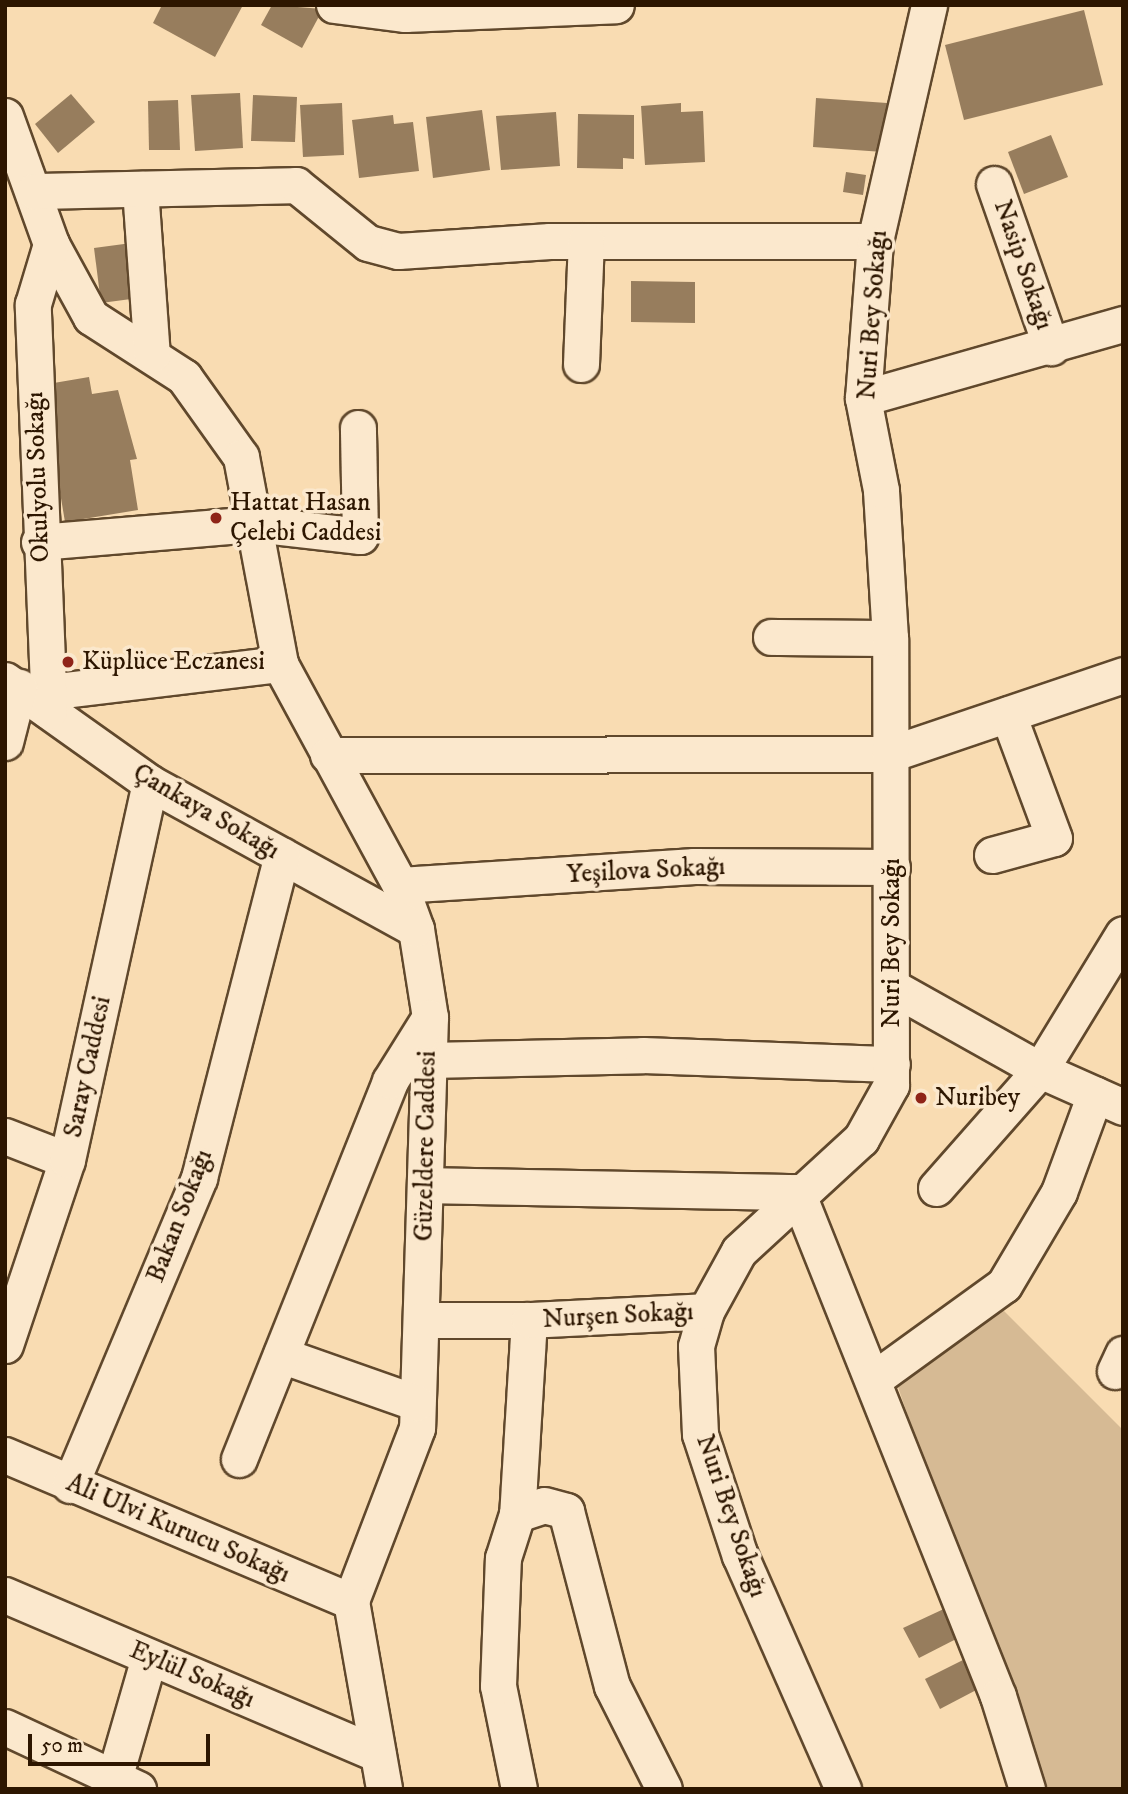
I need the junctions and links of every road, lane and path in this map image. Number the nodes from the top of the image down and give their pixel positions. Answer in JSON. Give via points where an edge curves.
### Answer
{"nodes":[{"id":1,"x":334,"y":5,"type":"edge"},
{"id":2,"x":615,"y":5,"type":"edge"},
{"id":3,"x":929,"y":5,"type":"edge"},
{"id":4,"x":5,"y":116,"type":"edge"},
{"id":5,"x":994,"y":184,"type":"dead end"},
{"id":6,"x":140,"y":189,"type":"junction"},
{"id":7,"x":34,"y":191,"type":"junction"},
{"id":8,"x":586,"y":241,"type":"junction"},
{"id":9,"x":875,"y":241,"type":"junction"},
{"id":10,"x":51,"y":244,"type":"junction"},
{"id":11,"x":1123,"y":324,"type":"edge"},
{"id":12,"x":1051,"y":346,"type":"junction"},
{"id":13,"x":152,"y":355,"type":"junction"},
{"id":14,"x":581,"y":364,"type":"dead end"},
{"id":15,"x":863,"y":398,"type":"junction"},
{"id":16,"x":358,"y":428,"type":"dead end"},
{"id":17,"x":255,"y":524,"type":"junction"},
{"id":18,"x":38,"y":542,"type":"junction"},
{"id":19,"x":771,"y":637,"type":"dead end"},
{"id":20,"x":890,"y":638,"type":"junction"},
{"id":21,"x":280,"y":664,"type":"junction"},
{"id":22,"x":1123,"y":675,"type":"edge"},
{"id":23,"x":30,"y":692,"type":"edge"},
{"id":24,"x":1008,"y":714,"type":"junction"},
{"id":25,"x":5,"y":741,"type":"edge"},
{"id":26,"x":890,"y":754,"type":"junction"},
{"id":27,"x":328,"y":755,"type":"junction"},
{"id":28,"x":150,"y":783,"type":"junction"},
{"id":29,"x":282,"y":855,"type":"junction"},
{"id":30,"x":992,"y":855,"type":"dead end"},
{"id":31,"x":892,"y":867,"type":"junction"},
{"id":32,"x":400,"y":885,"type":"junction"},
{"id":33,"x":416,"y":929,"type":"junction"},
{"id":34,"x":1123,"y":934,"type":"edge"},
{"id":35,"x":894,"y":988,"type":"junction"},
{"id":36,"x":430,"y":1017,"type":"junction"},
{"id":37,"x":429,"y":1060,"type":"junction"},
{"id":38,"x":892,"y":1065,"type":"junction"},
{"id":39,"x":1040,"y":1070,"type":"junction"},
{"id":40,"x":1109,"y":1100,"type":"edge"},
{"id":41,"x":5,"y":1136,"type":"edge"},
{"id":42,"x":67,"y":1160,"type":"junction"},
{"id":43,"x":426,"y":1185,"type":"junction"},
{"id":44,"x":936,"y":1188,"type":"dead end"},
{"id":45,"x":797,"y":1192,"type":"junction"},
{"id":46,"x":16,"y":1277,"type":"edge"},
{"id":47,"x":706,"y":1311,"type":"junction"},
{"id":48,"x":421,"y":1320,"type":"junction"},
{"id":49,"x":529,"y":1320,"type":"junction"},
{"id":50,"x":5,"y":1346,"type":"edge"},
{"id":51,"x":281,"y":1355,"type":"junction"},
{"id":52,"x":874,"y":1379,"type":"junction"},
{"id":53,"x":417,"y":1403,"type":"junction"},
{"id":54,"x":5,"y":1455,"type":"edge"},
{"id":55,"x":239,"y":1460,"type":"dead end"},
{"id":56,"x":69,"y":1485,"type":"junction"},
{"id":57,"x":517,"y":1514,"type":"junction"},
{"id":58,"x":5,"y":1595,"type":"edge"},
{"id":59,"x":351,"y":1601,"type":"junction"},
{"id":60,"x":149,"y":1657,"type":"junction"},
{"id":61,"x":5,"y":1727,"type":"edge"},
{"id":62,"x":378,"y":1754,"type":"junction"},
{"id":63,"x":121,"y":1785,"type":"edge"},
{"id":64,"x":384,"y":1789,"type":"edge"},
{"id":65,"x":519,"y":1789,"type":"edge"},
{"id":66,"x":664,"y":1789,"type":"edge"},
{"id":67,"x":843,"y":1789,"type":"edge"},
{"id":68,"x":1027,"y":1789,"type":"edge"}],
"edges":[{"from":1,"to":2,"type":"street","via":[[405,14]]},
{"from":3,"to":9,"type":"street","name":"Nuri Bey Sokağı"},
{"from":4,"to":7,"type":"street","name":"Güzeldere Caddesi"},
{"from":5,"to":12,"type":"street","name":"Nasip Sokağı"},
{"from":6,"to":7,"type":"street"},
{"from":6,"to":8,"type":"street","via":[[296,185],[368,243],[398,251]]},
{"from":6,"to":13,"type":"street"},
{"from":7,"to":10,"type":"street","name":"Güzeldere Caddesi"},
{"from":8,"to":9,"type":"street"},
{"from":8,"to":14,"type":"street"},
{"from":9,"to":15,"type":"street","name":"Nuri Bey Sokağı"},
{"from":10,"to":13,"type":"street","name":"Güzeldere Caddesi","via":[[91,317]]},
{"from":10,"to":18,"type":"street","name":"Okulyolu Sokağı","via":[[33,304]]},
{"from":11,"to":12,"type":"street"},
{"from":12,"to":15,"type":"street"},
{"from":13,"to":17,"type":"street","name":"Güzeldere Caddesi","via":[[184,377],[240,457]]},
{"from":15,"to":20,"type":"street","name":"Nuri Bey Sokağı","via":[[881,490]]},
{"from":16,"to":17,"type":"street","via":[[360,537]]},
{"from":17,"to":18,"type":"street"},
{"from":17,"to":21,"type":"street","name":"Güzeldere Caddesi"},
{"from":18,"to":23,"type":"street","name":"Okulyolu Sokağı"},
{"from":19,"to":20,"type":"street"},
{"from":20,"to":26,"type":"street","name":"Nuri Bey Sokağı"},
{"from":21,"to":23,"type":"street"},
{"from":21,"to":27,"type":"street","name":"Güzeldere Caddesi"},
{"from":22,"to":24,"type":"street"},
{"from":23,"to":25,"type":"street","name":"Okulyolu Sokağı"},
{"from":23,"to":28,"type":"street","name":"Çankaya Sokağı"},
{"from":24,"to":26,"type":"street"},
{"from":24,"to":30,"type":"street","via":[[1054,838]]},
{"from":26,"to":27,"type":"street"},
{"from":26,"to":31,"type":"street","name":"Nuri Bey Sokağı"},
{"from":27,"to":32,"type":"street","name":"Güzeldere Caddesi"},
{"from":28,"to":29,"type":"street","name":"Çankaya Sokağı"},
{"from":28,"to":42,"type":"street","name":"Saray Caddesi"},
{"from":29,"to":33,"type":"street","name":"Çankaya Sokağı"},
{"from":29,"to":56,"type":"street","name":"Bakan Sokağı","via":[[199,1178]]},
{"from":31,"to":32,"type":"street","name":"Yeşilova Sokağı","via":[[694,866]]},
{"from":31,"to":35,"type":"street","name":"Nuri Bey Sokağı"},
{"from":32,"to":33,"type":"street","name":"Güzeldere Caddesi"},
{"from":33,"to":36,"type":"street","name":"Güzeldere Caddesi"},
{"from":34,"to":39,"type":"street"},
{"from":35,"to":38,"type":"street","name":"Nuri Bey Sokağı"},
{"from":35,"to":39,"type":"street"},
{"from":36,"to":37,"type":"street","name":"Güzeldere Caddesi"},
{"from":36,"to":51,"type":"street","via":[[390,1081]]},
{"from":37,"to":38,"type":"street","via":[[643,1055]]},
{"from":37,"to":43,"type":"street","name":"Güzeldere Caddesi"},
{"from":38,"to":45,"type":"street","name":"Nuri Bey Sokağı","via":[[891,1085],[862,1139]]},
{"from":39,"to":40,"type":"street"},
{"from":39,"to":44,"type":"street"},
{"from":40,"to":52,"type":"street","via":[[1004,1285]]},
{"from":41,"to":42,"type":"street"},
{"from":42,"to":46,"type":"street","name":"Saray Caddesi"},
{"from":43,"to":45,"type":"street"},
{"from":43,"to":48,"type":"street","name":"Güzeldere Caddesi"},
{"from":45,"to":47,"type":"street","name":"Nuri Bey Sokağı","via":[[739,1251]]},
{"from":45,"to":52,"type":"street"},
{"from":46,"to":50,"type":"street","name":"Saray Caddesi"},
{"from":47,"to":49,"type":"street","name":"Nurşen Sokağı"},
{"from":47,"to":67,"type":"street","name":"Nuri Bey Sokağı","via":[[696,1346],[700,1433],[740,1556]]},
{"from":48,"to":49,"type":"street","name":"Nurşen Sokağı"},
{"from":48,"to":53,"type":"street","name":"Güzeldere Caddesi"},
{"from":49,"to":57,"type":"street"},
{"from":51,"to":53,"type":"street"},
{"from":51,"to":55,"type":"street"},
{"from":52,"to":68,"type":"street","via":[[998,1696]]},
{"from":53,"to":59,"type":"street","name":"Güzeldere Caddesi","via":[[417,1428]]},
{"from":54,"to":56,"type":"street","name":"Ali Ulvi Kurucu Sokağı"},
{"from":56,"to":59,"type":"street","name":"Ali Ulvi Kurucu Sokağı"},
{"from":57,"to":65,"type":"street","via":[[503,1558],[498,1686]]},
{"from":57,"to":66,"type":"street","via":[[544,1505],[566,1511],[612,1686]]},
{"from":58,"to":60,"type":"street","name":"Eylül Sokağı"},
{"from":59,"to":62,"type":"street"},
{"from":60,"to":62,"type":"street","name":"Eylül Sokağı"},
{"from":60,"to":63,"type":"street"},
{"from":61,"to":63,"type":"street"},
{"from":62,"to":64,"type":"street"}]}
